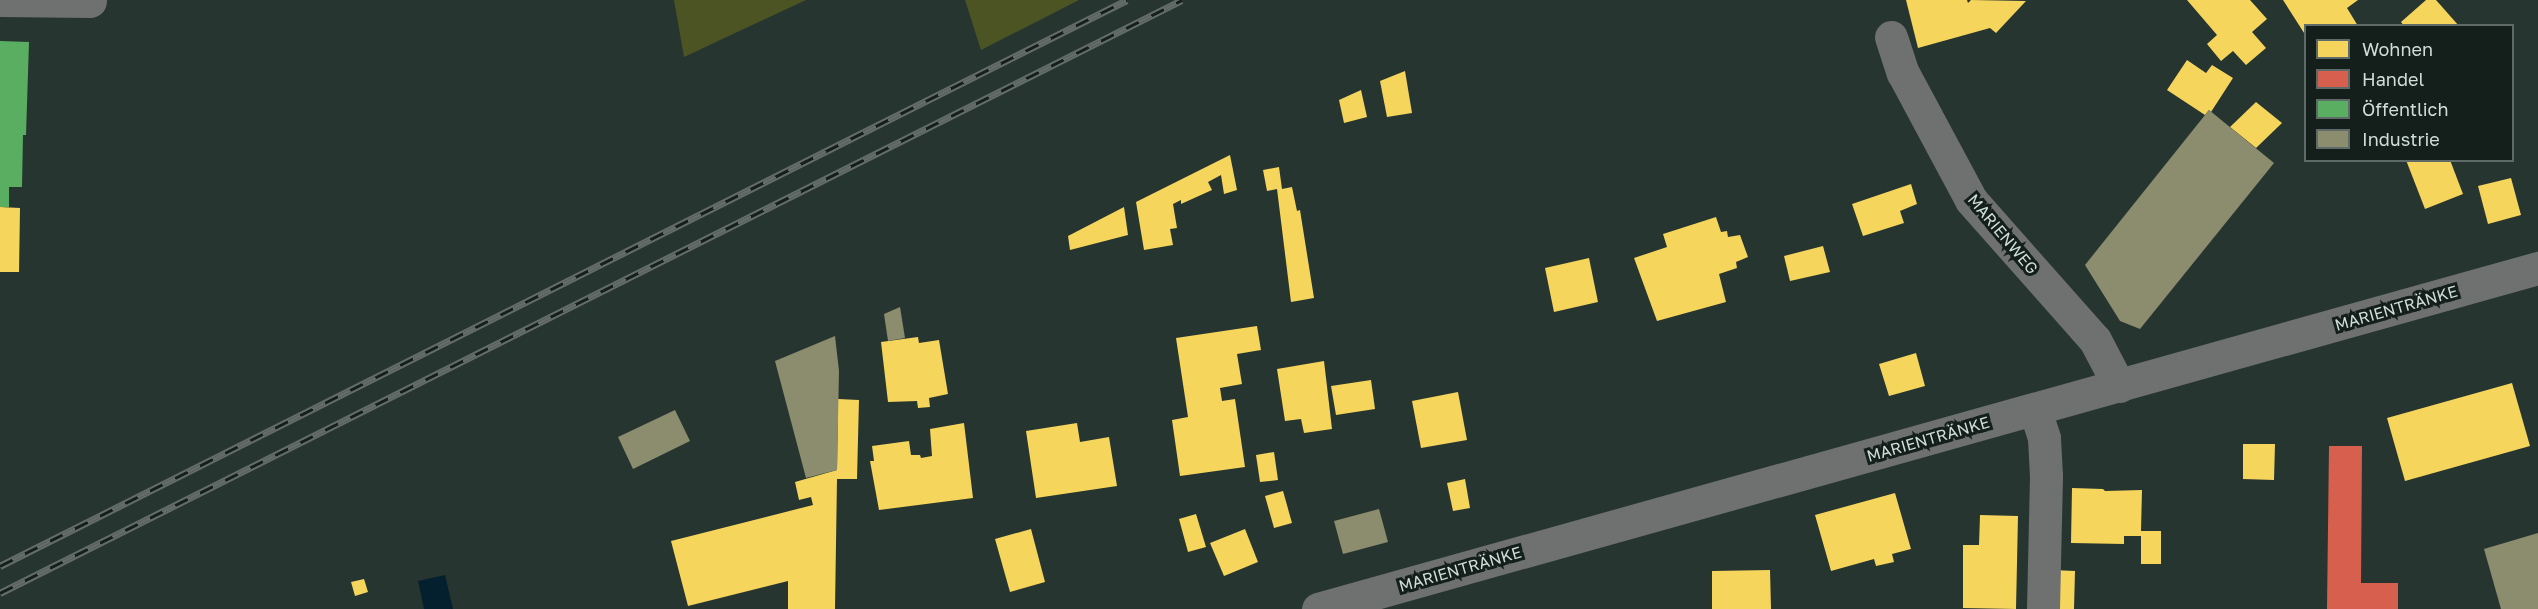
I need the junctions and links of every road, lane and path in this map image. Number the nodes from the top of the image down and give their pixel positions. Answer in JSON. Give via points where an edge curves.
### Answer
{"nodes":[{"id":1,"x":0,"y":0,"type":"edge"},
{"id":2,"x":90,"y":1,"type":"edge"},
{"id":3,"x":1892,"y":37,"type":"dead end"},
{"id":4,"x":2538,"y":268,"type":"edge"},
{"id":5,"x":2119,"y":386,"type":"junction"},
{"id":6,"x":2035,"y":410,"type":"junction"},
{"id":7,"x":1322,"y":608,"type":"edge"},
{"id":8,"x":2043,"y":609,"type":"edge"}],
"edges":[{"from":1,"to":2,"type":"street"},
{"from":3,"to":5,"type":"street","name":"MARIENWEG","via":[[1903,73],[1971,200],[2095,340]]},
{"from":4,"to":5,"type":"street","name":"MARIENTRÄNKE"},
{"from":5,"to":6,"type":"street","name":"MARIENTRÄNKE"},
{"from":6,"to":7,"type":"street","name":"MARIENTRÄNKE"},
{"from":6,"to":8,"type":"street","via":[[2044,438],[2046,476]]}]}
